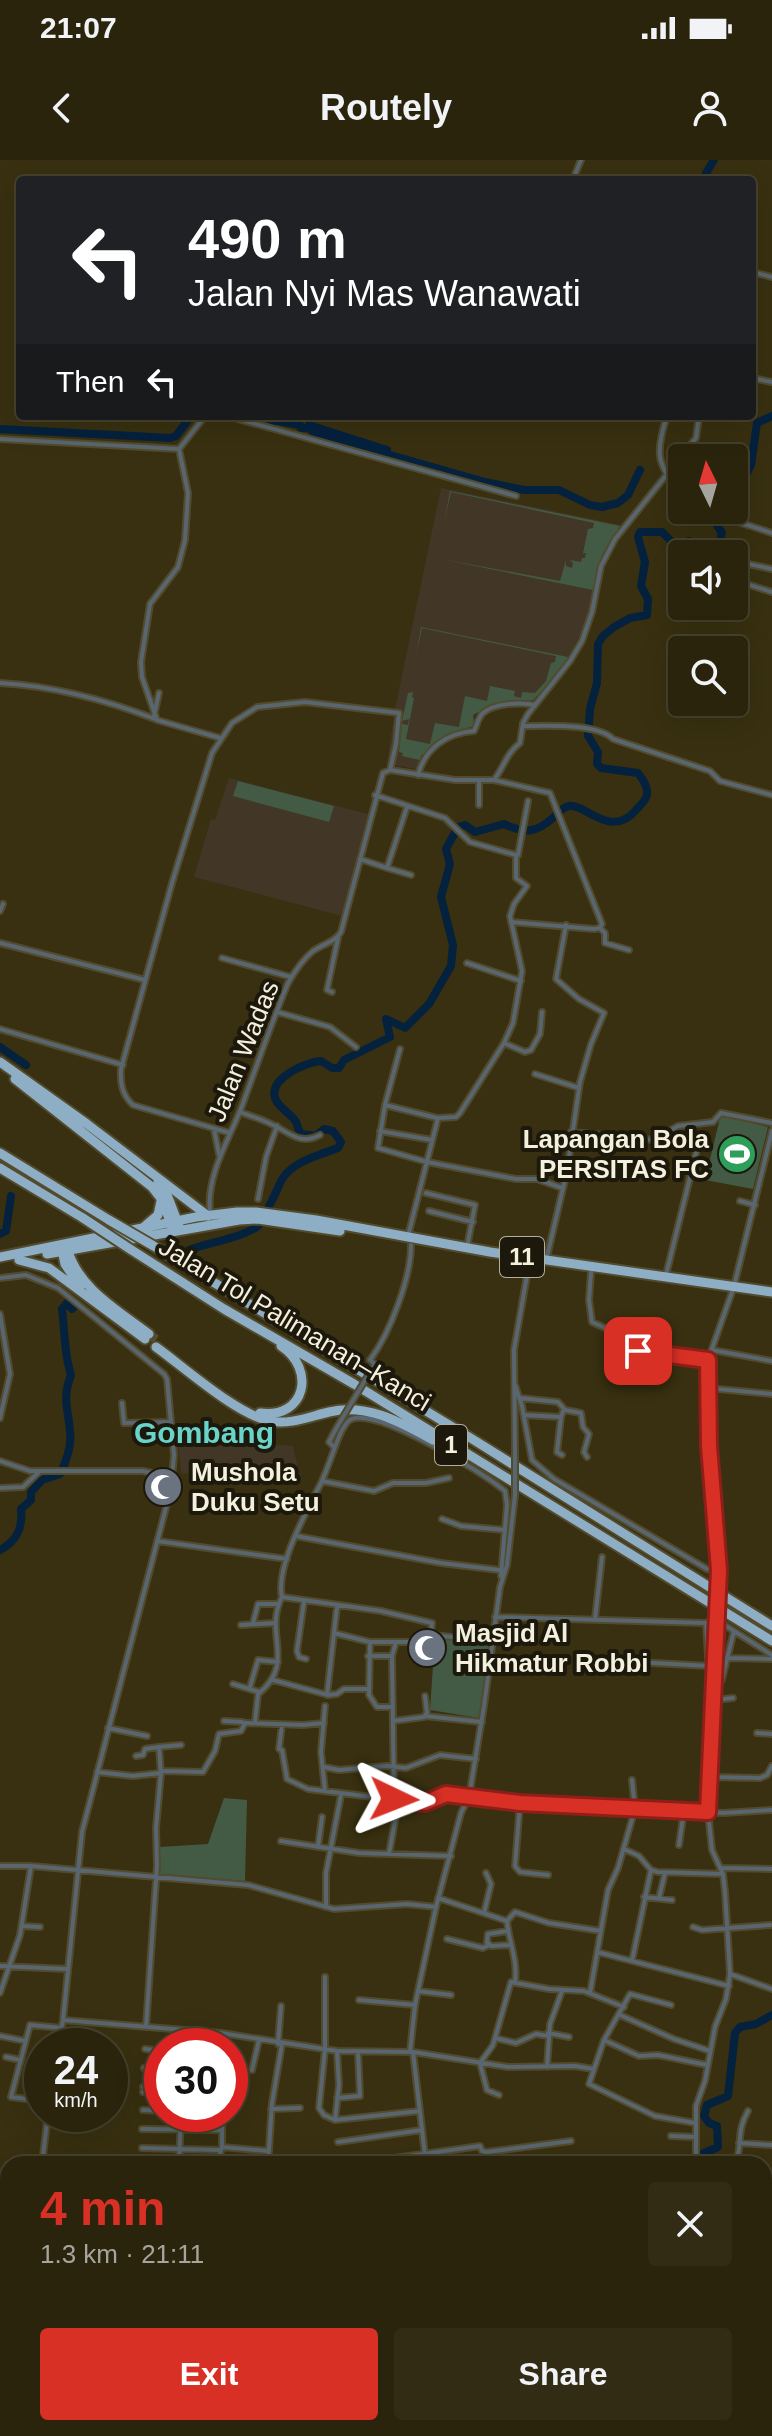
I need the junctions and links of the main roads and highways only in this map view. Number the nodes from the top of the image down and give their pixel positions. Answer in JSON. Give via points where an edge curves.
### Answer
{"nodes":[{"id":1,"x":0,"y":1064,"type":"edge"},
{"id":2,"x":0,"y":1151,"type":"edge"},
{"id":3,"x":0,"y":1168,"type":"edge"},
{"id":4,"x":151,"y":1173,"type":"junction"},
{"id":5,"x":160,"y":1196,"type":"junction"},
{"id":6,"x":207,"y":1216,"type":"junction"},
{"id":7,"x":175,"y":1226,"type":"junction"},
{"id":8,"x":137,"y":1230,"type":"junction"},
{"id":9,"x":94,"y":1247,"type":"junction"},
{"id":10,"x":64,"y":1248,"type":"junction"},
{"id":11,"x":0,"y":1257,"type":"edge"},
{"id":12,"x":19,"y":1260,"type":"junction"},
{"id":13,"x":530,"y":1261,"type":"junction"},
{"id":14,"x":0,"y":1263,"type":"edge"},
{"id":15,"x":81,"y":1278,"type":"junction"},
{"id":16,"x":733,"y":1289,"type":"junction"},
{"id":17,"x":84,"y":1292,"type":"junction"},
{"id":18,"x":772,"y":1295,"type":"edge"},
{"id":19,"x":224,"y":1309,"type":"junction"},
{"id":20,"x":496,"y":1473,"type":"junction"},
{"id":21,"x":772,"y":1626,"type":"edge"},
{"id":22,"x":772,"y":1641,"type":"edge"}],
"edges":[{"from":1,"to":4,"type":"highway"},
{"from":1,"to":5,"type":"highway"},
{"from":2,"to":21,"type":"highway","name":"Jalan Tol Palimanan–Kanci","number":"1","bridge":true},
{"from":3,"to":19,"type":"highway","name":"Jalan Tol Palimanan–Kanci","number":"1","bridge":true},
{"from":4,"to":6,"type":"highway"},
{"from":4,"to":7,"type":"highway","via":[[168,1197]]},
{"from":5,"to":7,"type":"highway"},
{"from":5,"to":8,"type":"highway","via":[[158,1215]]},
{"from":6,"to":7,"type":"highway","number":"11"},
{"from":6,"to":13,"type":"highway","number":"11","via":[[265,1216]]},
{"from":7,"to":8,"type":"highway","number":"11"},
{"from":7,"to":9,"type":"highway","number":"11"},
{"from":8,"to":10,"type":"highway","number":"11"},
{"from":9,"to":10,"type":"highway","number":"11"},
{"from":9,"to":15,"type":"highway","via":[[80,1259]]},
{"from":10,"to":11,"type":"highway","number":"11"},
{"from":10,"to":12,"type":"highway","number":"11"},
{"from":10,"to":15,"type":"highway"},
{"from":10,"to":17,"type":"highway","via":[[71,1276]]},
{"from":12,"to":14,"type":"highway","number":"11"},
{"from":12,"to":17,"type":"highway","via":[[49,1268]]},
{"from":13,"to":16,"type":"highway","number":"11"},
{"from":13,"to":16,"type":"highway","number":"11"},
{"from":15,"to":17,"type":"highway","via":[[147,1337]]},
{"from":16,"to":18,"type":"highway","number":"11"},
{"from":19,"to":20,"type":"highway","name":"Jalan Tol Palimanan–Kanci","number":"1"},
{"from":19,"to":20,"type":"highway","via":[[293,1356],[301,1371],[302,1386],[289,1408],[272,1414],[253,1411],[158,1344],[234,1404],[259,1418],[289,1422],[341,1410],[370,1411]]},
{"from":20,"to":22,"type":"highway","name":"Jalan Tol Palimanan–Kanci","number":"1"}]}
